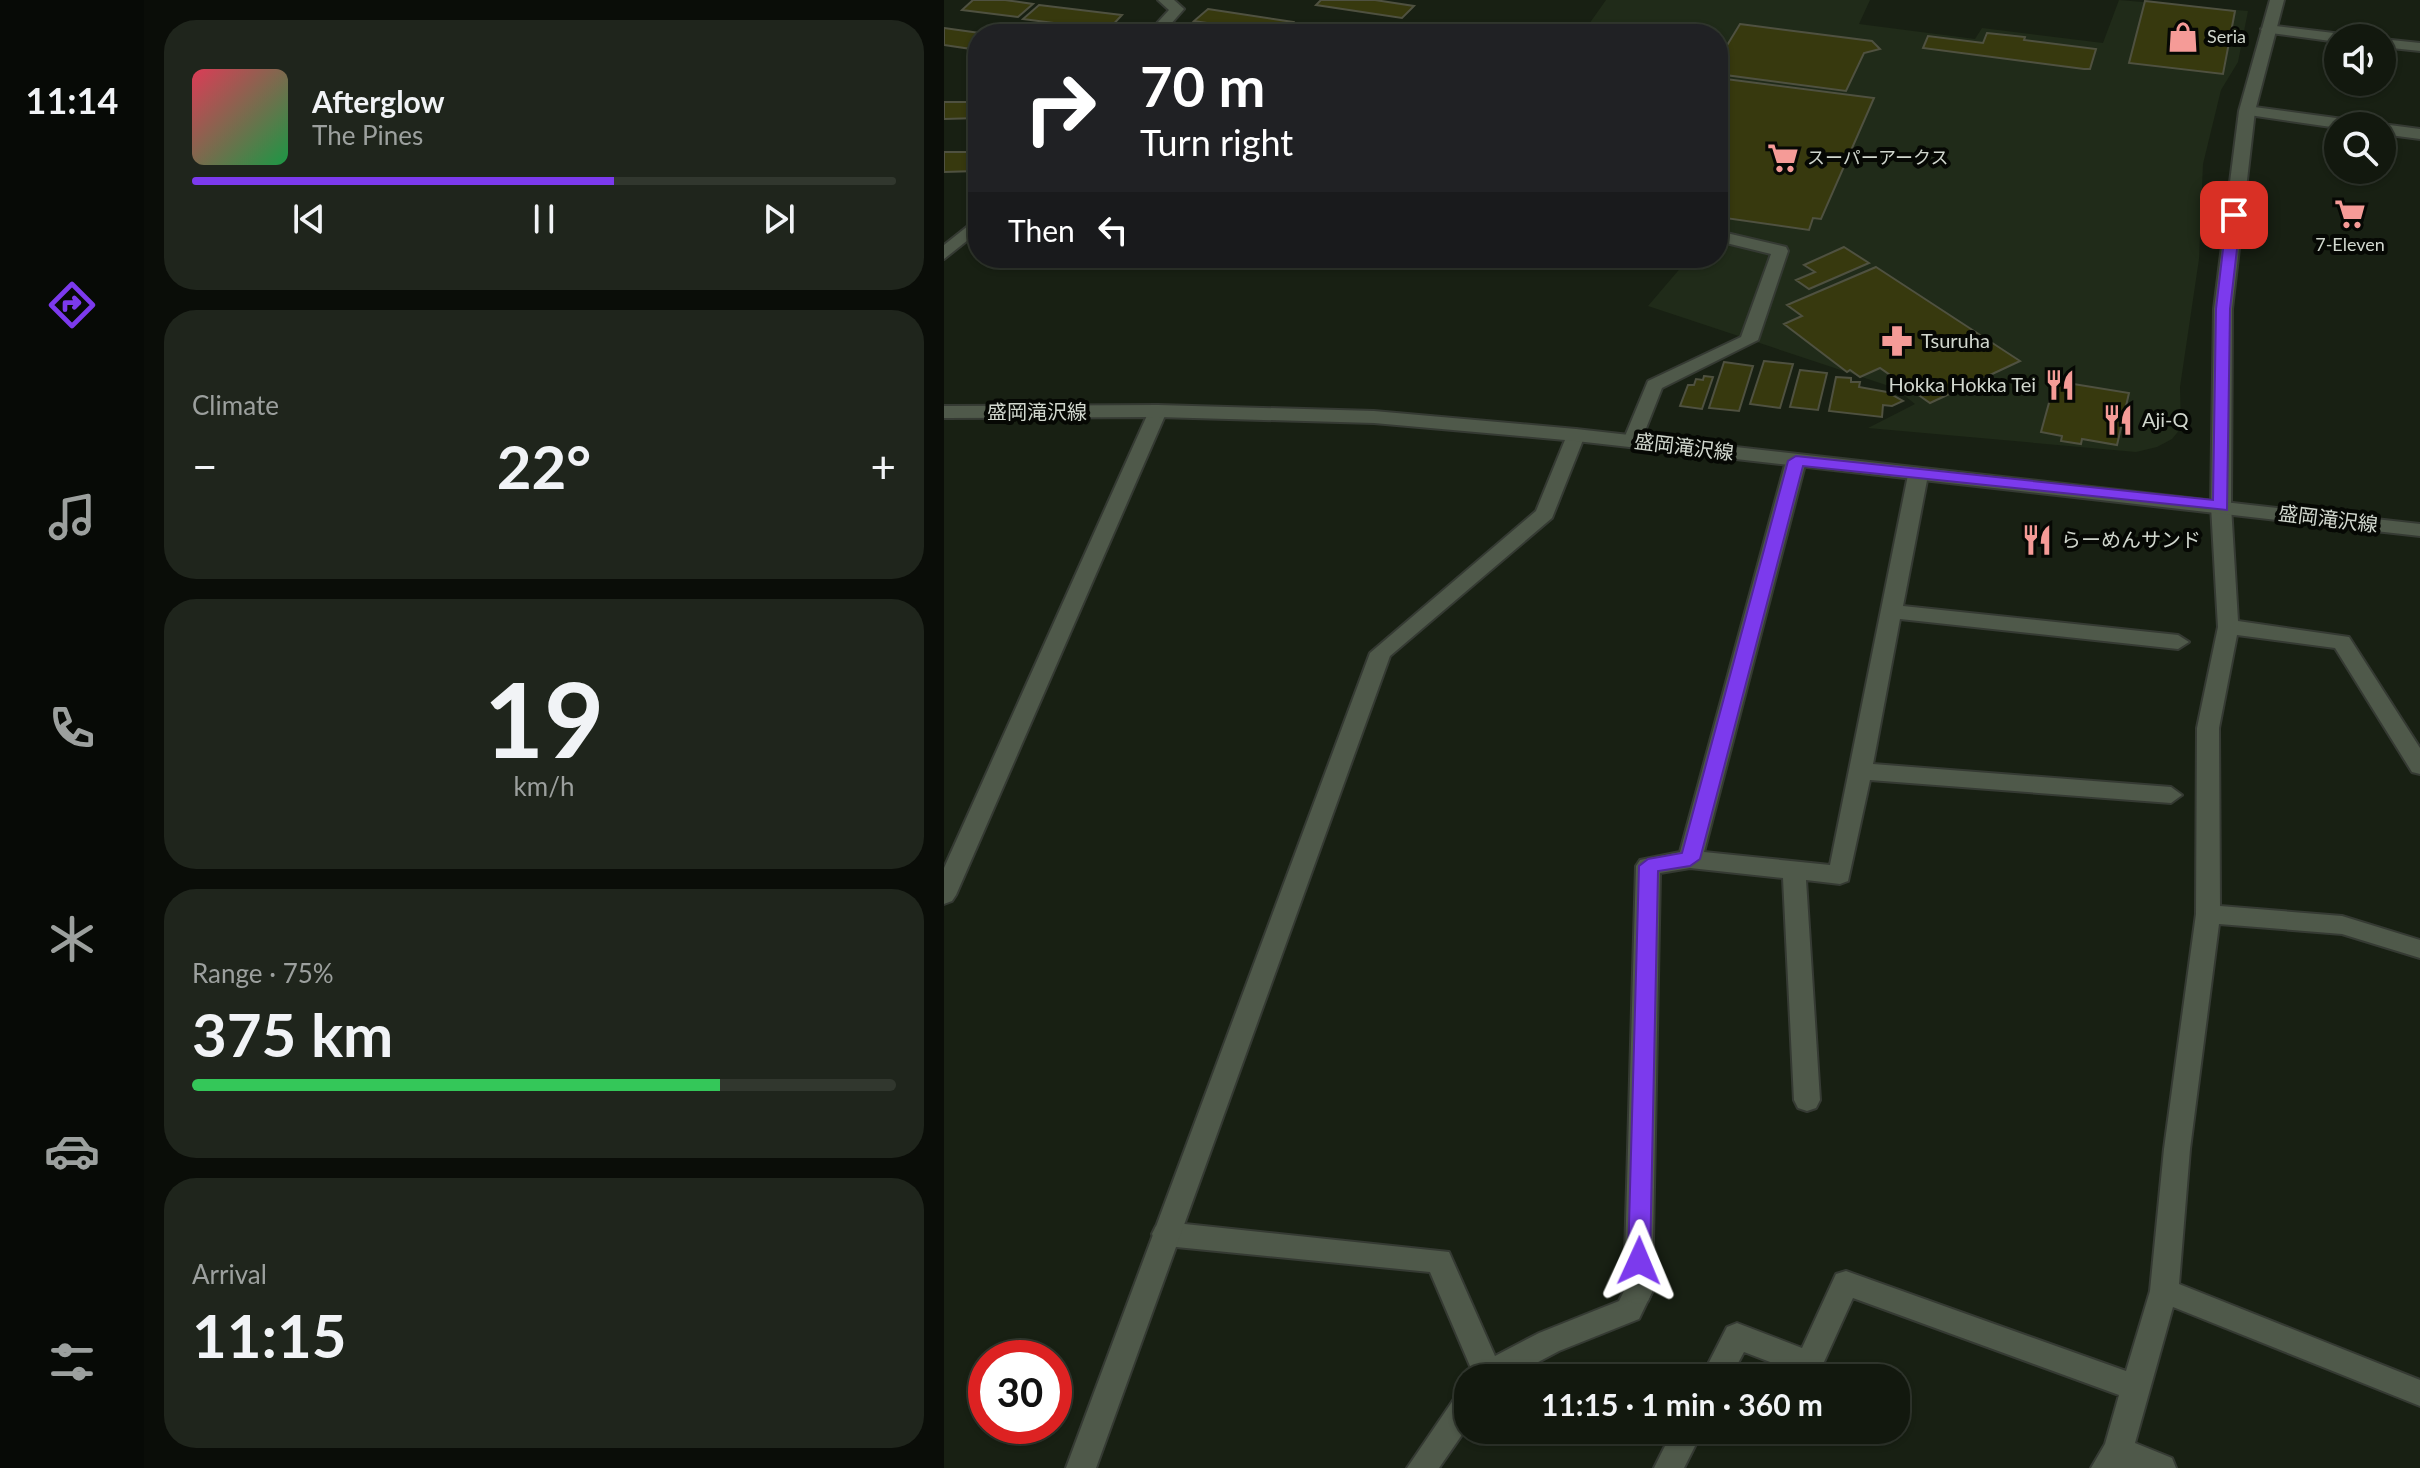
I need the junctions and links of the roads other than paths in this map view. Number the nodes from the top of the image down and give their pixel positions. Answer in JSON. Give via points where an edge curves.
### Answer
{"nodes":[{"id":1,"x":1165,"y":0,"type":"edge"},
{"id":2,"x":2277,"y":0,"type":"edge"},
{"id":3,"x":1163,"y":24,"type":"edge"},
{"id":4,"x":2268,"y":29,"type":"junction"},
{"id":5,"x":2324,"y":36,"type":"edge"},
{"id":6,"x":2396,"y":44,"type":"edge"},
{"id":7,"x":2420,"y":47,"type":"edge"},
{"id":8,"x":2247,"y":111,"type":"junction"},
{"id":9,"x":2324,"y":121,"type":"edge"},
{"id":10,"x":2396,"y":131,"type":"edge"},
{"id":11,"x":2420,"y":134,"type":"edge"},
{"id":12,"x":968,"y":232,"type":"edge"},
{"id":13,"x":1728,"y":238,"type":"edge"},
{"id":14,"x":944,"y":254,"type":"edge"},
{"id":15,"x":1158,"y":411,"type":"junction"},
{"id":16,"x":944,"y":412,"type":"edge"},
{"id":17,"x":1576,"y":435,"type":"junction"},
{"id":18,"x":1632,"y":441,"type":"junction"},
{"id":19,"x":1796,"y":461,"type":"junction"},
{"id":20,"x":1918,"y":475,"type":"junction"},
{"id":21,"x":2221,"y":506,"type":"junction"},
{"id":22,"x":2420,"y":530,"type":"edge"},
{"id":23,"x":1891,"y":611,"type":"junction"},
{"id":24,"x":2228,"y":627,"type":"junction"},
{"id":25,"x":2178,"y":642,"type":"dead end"},
{"id":26,"x":2420,"y":766,"type":"edge"},
{"id":27,"x":1860,"y":771,"type":"junction"},
{"id":28,"x":2171,"y":795,"type":"dead end"},
{"id":29,"x":1690,"y":859,"type":"junction"},
{"id":30,"x":1794,"y":870,"type":"junction"},
{"id":31,"x":944,"y":895,"type":"edge"},
{"id":32,"x":2208,"y":914,"type":"junction"},
{"id":33,"x":2420,"y":949,"type":"edge"},
{"id":34,"x":1807,"y":1100,"type":"dead end"},
{"id":35,"x":1166,"y":1234,"type":"junction"},
{"id":36,"x":2164,"y":1291,"type":"junction"},
{"id":37,"x":1481,"y":1364,"type":"edge"},
{"id":38,"x":1508,"y":1364,"type":"edge"},
{"id":39,"x":1722,"y":1364,"type":"edge"},
{"id":40,"x":1809,"y":1364,"type":"edge"},
{"id":41,"x":1809,"y":1364,"type":"edge"},
{"id":42,"x":2136,"y":1388,"type":"junction"},
{"id":43,"x":2420,"y":1393,"type":"edge"},
{"id":44,"x":1454,"y":1422,"type":"edge"},
{"id":45,"x":1681,"y":1444,"type":"edge"},
{"id":46,"x":2112,"y":1459,"type":"edge"},
{"id":47,"x":1081,"y":1468,"type":"edge"},
{"id":48,"x":1422,"y":1468,"type":"edge"},
{"id":49,"x":1669,"y":1468,"type":"edge"},
{"id":50,"x":2161,"y":1468,"type":"edge"}],
"edges":[{"from":1,"to":3,"type":"street","via":[[1177,9]]},
{"from":2,"to":4,"type":"street"},
{"from":4,"to":5,"type":"street"},
{"from":4,"to":8,"type":"street"},
{"from":6,"to":7,"type":"street"},
{"from":8,"to":9,"type":"street"},
{"from":8,"to":21,"type":"street","via":[[2223,309]]},
{"from":10,"to":11,"type":"street"},
{"from":12,"to":14,"type":"street"},
{"from":13,"to":18,"type":"street","via":[[1780,251],[1749,340],[1654,385]]},
{"from":15,"to":16,"type":"street","name":"盛岡滝沢線"},
{"from":15,"to":17,"type":"street","name":"盛岡滝沢線","via":[[1374,417]]},
{"from":15,"to":31,"type":"street"},
{"from":17,"to":18,"type":"street","name":"盛岡滝沢線"},
{"from":17,"to":35,"type":"street","via":[[1545,514],[1381,653]]},
{"from":18,"to":19,"type":"street","name":"盛岡滝沢線"},
{"from":19,"to":20,"type":"street","name":"盛岡滝沢線"},
{"from":19,"to":29,"type":"street"},
{"from":20,"to":21,"type":"street","name":"盛岡滝沢線"},
{"from":20,"to":23,"type":"street"},
{"from":21,"to":22,"type":"street","name":"盛岡滝沢線"},
{"from":21,"to":24,"type":"street"},
{"from":23,"to":25,"type":"street"},
{"from":23,"to":27,"type":"street"},
{"from":24,"to":26,"type":"street","via":[[2342,642]]},
{"from":24,"to":32,"type":"street","via":[[2208,728]]},
{"from":27,"to":28,"type":"street"},
{"from":27,"to":30,"type":"street","via":[[1840,875]]},
{"from":29,"to":30,"type":"street"},
{"from":29,"to":38,"type":"street","via":[[1648,866],[1638,1292],[1629,1310]]},
{"from":30,"to":34,"type":"street"},
{"from":32,"to":33,"type":"street","via":[[2342,925]]},
{"from":32,"to":36,"type":"street"},
{"from":35,"to":37,"type":"street","via":[[1439,1261]]},
{"from":35,"to":47,"type":"street"},
{"from":36,"to":42,"type":"street"},
{"from":36,"to":43,"type":"street"},
{"from":39,"to":41,"type":"street","via":[[1737,1336]]},
{"from":40,"to":42,"type":"street","via":[[1846,1283]]},
{"from":42,"to":46,"type":"street"},
{"from":44,"to":48,"type":"street"},
{"from":45,"to":49,"type":"street"},
{"from":46,"to":50,"type":"street"}]}
